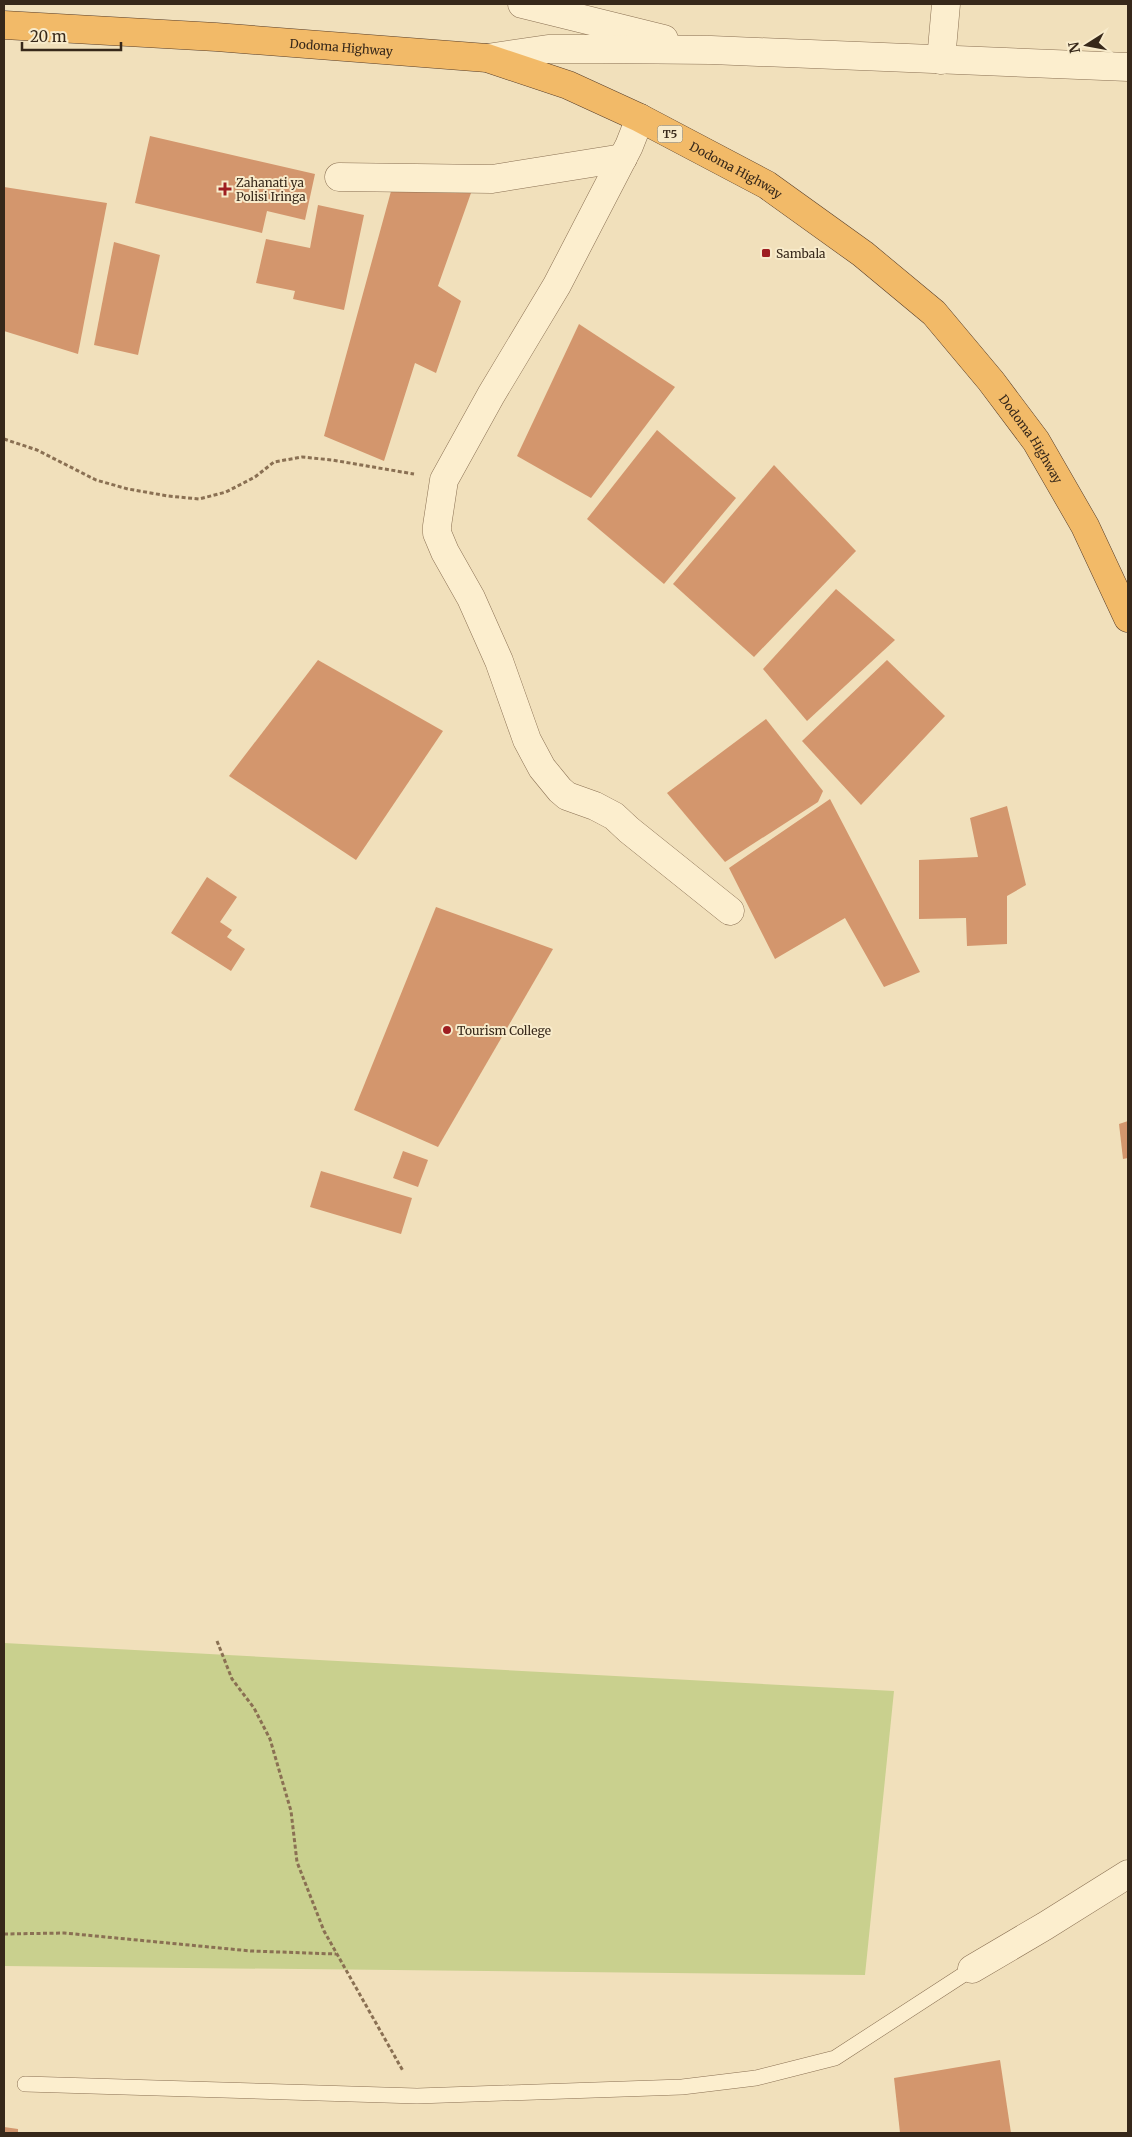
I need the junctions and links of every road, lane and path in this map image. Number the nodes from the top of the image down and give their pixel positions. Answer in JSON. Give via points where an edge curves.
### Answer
{"nodes":[{"id":1,"x":522,"y":4,"type":"edge"},
{"id":2,"x":946,"y":4,"type":"edge"},
{"id":3,"x":4,"y":25,"type":"edge"},
{"id":4,"x":712,"y":50,"type":"junction"},
{"id":5,"x":487,"y":58,"type":"junction"},
{"id":6,"x":941,"y":60,"type":"junction"},
{"id":7,"x":1128,"y":66,"type":"edge"},
{"id":8,"x":640,"y":118,"type":"junction"},
{"id":9,"x":623,"y":158,"type":"junction"},
{"id":10,"x":339,"y":177,"type":"dead end"},
{"id":11,"x":4,"y":439,"type":"edge"},
{"id":12,"x":444,"y":480,"type":"junction"},
{"id":13,"x":1128,"y":618,"type":"edge"},
{"id":14,"x":730,"y":911,"type":"dead end"},
{"id":15,"x":217,"y":1641,"type":"dead end"},
{"id":16,"x":1128,"y":1874,"type":"edge"},
{"id":17,"x":4,"y":1934,"type":"edge"},
{"id":18,"x":337,"y":1954,"type":"junction"},
{"id":19,"x":972,"y":1969,"type":"joint"},
{"id":20,"x":25,"y":2084,"type":"dead end"},
{"id":21,"x":417,"y":2096,"type":"junction"}],
"edges":[{"from":1,"to":4,"type":"street"},
{"from":2,"to":6,"type":"street"},
{"from":3,"to":5,"type":"highway","name":"Dodoma Highway","number":"T5"},
{"from":4,"to":5,"type":"street","via":[[548,49]]},
{"from":4,"to":6,"type":"street"},
{"from":5,"to":8,"type":"highway","name":"Dodoma Highway","number":"T5","via":[[568,85]]},
{"from":6,"to":7,"type":"street"},
{"from":8,"to":9,"type":"street"},
{"from":8,"to":13,"type":"highway","name":"Dodoma Highway","number":"T5","via":[[767,185],[863,254],[934,313],[1036,441],[1085,526]]},
{"from":9,"to":10,"type":"street","via":[[492,179]]},
{"from":9,"to":12,"type":"street","via":[[557,285]]},
{"from":11,"to":12,"type":"path","via":[[38,450],[96,480],[183,498],[199,499],[226,492],[255,477],[274,462],[302,457]]},
{"from":12,"to":14,"type":"street","via":[[437,533],[471,598],[542,768],[567,796],[614,816]]},
{"from":15,"to":18,"type":"path","via":[[232,1680],[254,1708],[270,1739],[292,1811],[297,1862],[324,1931]]},
{"from":16,"to":19,"type":"street"},
{"from":17,"to":18,"type":"path","via":[[64,1933],[251,1951]]},
{"from":18,"to":21,"type":"path"},
{"from":19,"to":21,"type":"lane","via":[[836,2058],[756,2078],[682,2087]]},
{"from":20,"to":21,"type":"lane"}]}
